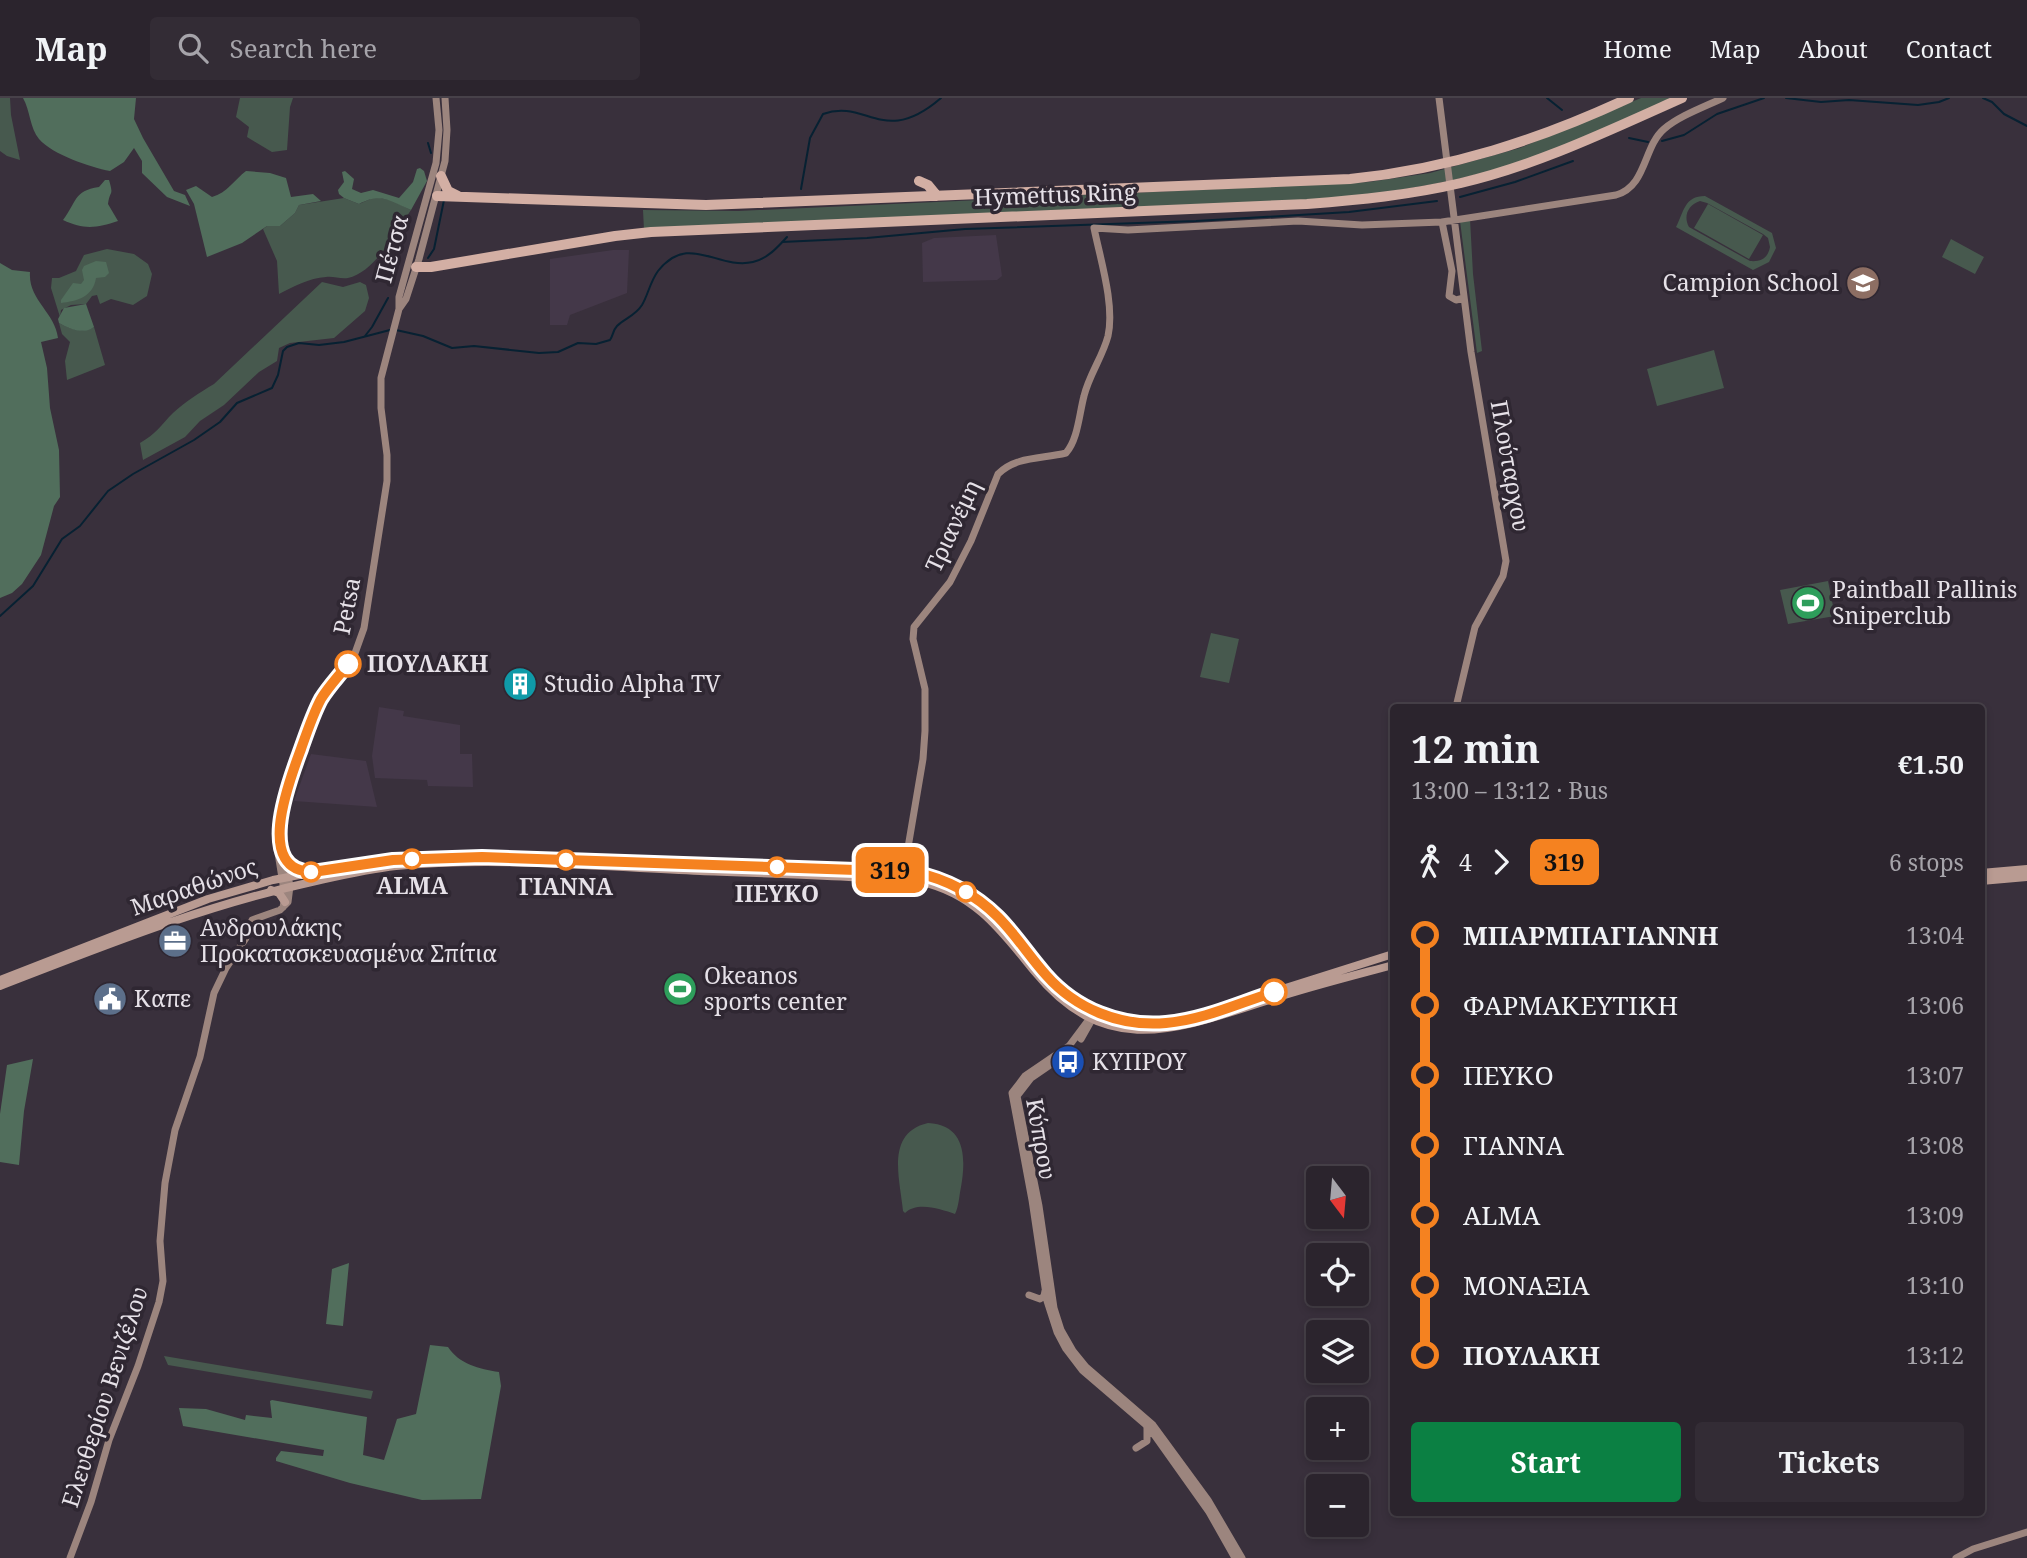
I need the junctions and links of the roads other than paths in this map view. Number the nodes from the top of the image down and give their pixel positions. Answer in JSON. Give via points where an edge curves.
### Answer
{"nodes":[{"id":1,"x":436,"y":98,"type":"edge"},
{"id":2,"x":444,"y":98,"type":"edge"},
{"id":3,"x":1439,"y":98,"type":"edge"},
{"id":4,"x":1629,"y":98,"type":"edge"},
{"id":5,"x":1682,"y":98,"type":"edge"},
{"id":6,"x":1723,"y":98,"type":"edge"},
{"id":7,"x":441,"y":176,"type":"junction"},
{"id":8,"x":919,"y":181,"type":"dead end"},
{"id":9,"x":458,"y":196,"type":"junction"},
{"id":10,"x":937,"y":196,"type":"junction"},
{"id":11,"x":431,"y":197,"type":"junction"},
{"id":12,"x":1441,"y":222,"type":"junction"},
{"id":13,"x":412,"y":266,"type":"junction"},
{"id":14,"x":1464,"y":298,"type":"junction"},
{"id":15,"x":385,"y":359,"type":"joint"},
{"id":16,"x":1457,"y":704,"type":"edge"},
{"id":17,"x":280,"y":843,"type":"junction"},
{"id":18,"x":284,"y":856,"type":"junction"},
{"id":19,"x":2027,"y":869,"type":"edge"},
{"id":20,"x":313,"y":872,"type":"junction"},
{"id":21,"x":1985,"y":873,"type":"edge"},
{"id":22,"x":906,"y":875,"type":"junction"},
{"id":23,"x":2027,"y":877,"type":"edge"},
{"id":24,"x":1985,"y":881,"type":"edge"},
{"id":25,"x":286,"y":882,"type":"junction"},
{"id":26,"x":271,"y":891,"type":"junction"},
{"id":27,"x":284,"y":905,"type":"junction"},
{"id":28,"x":1390,"y":958,"type":"edge"},
{"id":29,"x":1390,"y":959,"type":"edge"},
{"id":30,"x":1390,"y":966,"type":"edge"},
{"id":31,"x":1366,"y":972,"type":"junction"},
{"id":32,"x":0,"y":980,"type":"edge"},
{"id":33,"x":0,"y":986,"type":"edge"},
{"id":34,"x":1093,"y":1016,"type":"junction"},
{"id":35,"x":1045,"y":1291,"type":"junction"},
{"id":36,"x":1029,"y":1294,"type":"dead end"},
{"id":37,"x":1145,"y":1424,"type":"junction"},
{"id":38,"x":1136,"y":1448,"type":"dead end"},
{"id":39,"x":2027,"y":1532,"type":"edge"},
{"id":40,"x":71,"y":1558,"type":"edge"},
{"id":41,"x":1235,"y":1558,"type":"edge"},
{"id":42,"x":1242,"y":1558,"type":"edge"},
{"id":43,"x":1955,"y":1558,"type":"edge"}],
"edges":[{"from":1,"to":11,"type":"main road","via":[[438,154]]},
{"from":2,"to":7,"type":"main road","via":[[447,143]]},
{"from":3,"to":14,"type":"main road","name":"Πλούταρχου"},
{"from":4,"to":10,"type":"highway","name":"Hymettus Ring","via":[[1512,146],[1394,174],[1328,181]]},
{"from":5,"to":13,"type":"highway","name":"Hymettus Ring","via":[[1510,169],[1401,195],[1293,205],[652,232],[431,267]]},
{"from":6,"to":12,"type":"main road","via":[[1665,128],[1636,181],[1623,193]]},
{"from":7,"to":9,"type":"highway","via":[[448,191]]},
{"from":7,"to":11,"type":"main road"},
{"from":8,"to":10,"type":"highway"},
{"from":9,"to":10,"type":"highway","name":"Hymettus Ring","via":[[681,205]]},
{"from":9,"to":11,"type":"highway","name":"Hymettus Ring"},
{"from":11,"to":13,"type":"main road","name":"Πέτσα"},
{"from":11,"to":13,"type":"main road","name":"Πέτσα","via":[[427,230]]},
{"from":12,"to":14,"type":"main road","via":[[1452,271],[1449,296]]},
{"from":12,"to":22,"type":"main road","name":"Τριανέμη","via":[[1094,228],[1109,328],[1084,393],[1073,442],[1066,453],[1018,462],[998,474],[950,582],[914,627],[925,689],[925,731]]},
{"from":13,"to":15,"type":"main road","name":"Πέτσα"},
{"from":14,"to":16,"type":"main road","name":"Πλούταρχου","via":[[1506,561],[1503,576],[1475,627]]},
{"from":15,"to":17,"type":"main road","name":"Petsa","via":[[380,387],[387,481],[362,638],[316,708],[285,794]]},
{"from":17,"to":18,"type":"main road"},
{"from":17,"to":25,"type":"main road"},
{"from":18,"to":20,"type":"main road","via":[[293,868]]},
{"from":18,"to":25,"type":"main road"},
{"from":19,"to":21,"type":"main road"},
{"from":20,"to":22,"type":"main road","name":"Μαραθώνος","via":[[452,857]]},
{"from":20,"to":25,"type":"main road","name":"Μαραθώνος"},
{"from":22,"to":25,"type":"main road","name":"Μαραθώνος","via":[[462,863],[385,867]]},
{"from":22,"to":34,"type":"main road","name":"Μαραθώνος","via":[[976,906],[996,923],[1053,992],[1069,1006]]},
{"from":23,"to":24,"type":"main road"},
{"from":25,"to":26,"type":"main road","name":"Μαραθώνος"},
{"from":25,"to":27,"type":"main road"},
{"from":25,"to":32,"type":"main road","name":"Μαραθώνος","via":[[197,902]]},
{"from":26,"to":27,"type":"main road","via":[[279,892]]},
{"from":26,"to":33,"type":"main road","name":"Μαραθώνος","via":[[160,924]]},
{"from":27,"to":40,"type":"main road","name":"Ελευθερίου Βενιζέλου","via":[[252,920],[214,993],[202,1050],[167,1164],[159,1302]]},
{"from":28,"to":34,"type":"main road","name":"Μαραθώνος","via":[[1179,1021],[1131,1022]]},
{"from":29,"to":31,"type":"main road"},
{"from":30,"to":31,"type":"main road","name":"Μαραθώνος"},
{"from":31,"to":34,"type":"main road","name":"Μαραθώνος","via":[[1175,1028],[1135,1030]]},
{"from":34,"to":35,"type":"main road","name":"Κύπρου","via":[[1069,1046],[1030,1072],[1012,1094]]},
{"from":34,"to":42,"type":"main road","name":"Κύπρου","via":[[1076,1044],[1033,1075],[1017,1095],[1055,1314],[1086,1367],[1153,1425],[1208,1500]]},
{"from":35,"to":36,"type":"main road","via":[[1040,1299]]},
{"from":35,"to":37,"type":"main road","name":"Κύπρου","via":[[1053,1323],[1075,1362]]},
{"from":37,"to":38,"type":"main road","via":[[1147,1441]]},
{"from":37,"to":41,"type":"main road","name":"Κύπρου","via":[[1204,1505]]},
{"from":39,"to":43,"type":"main road"}]}
